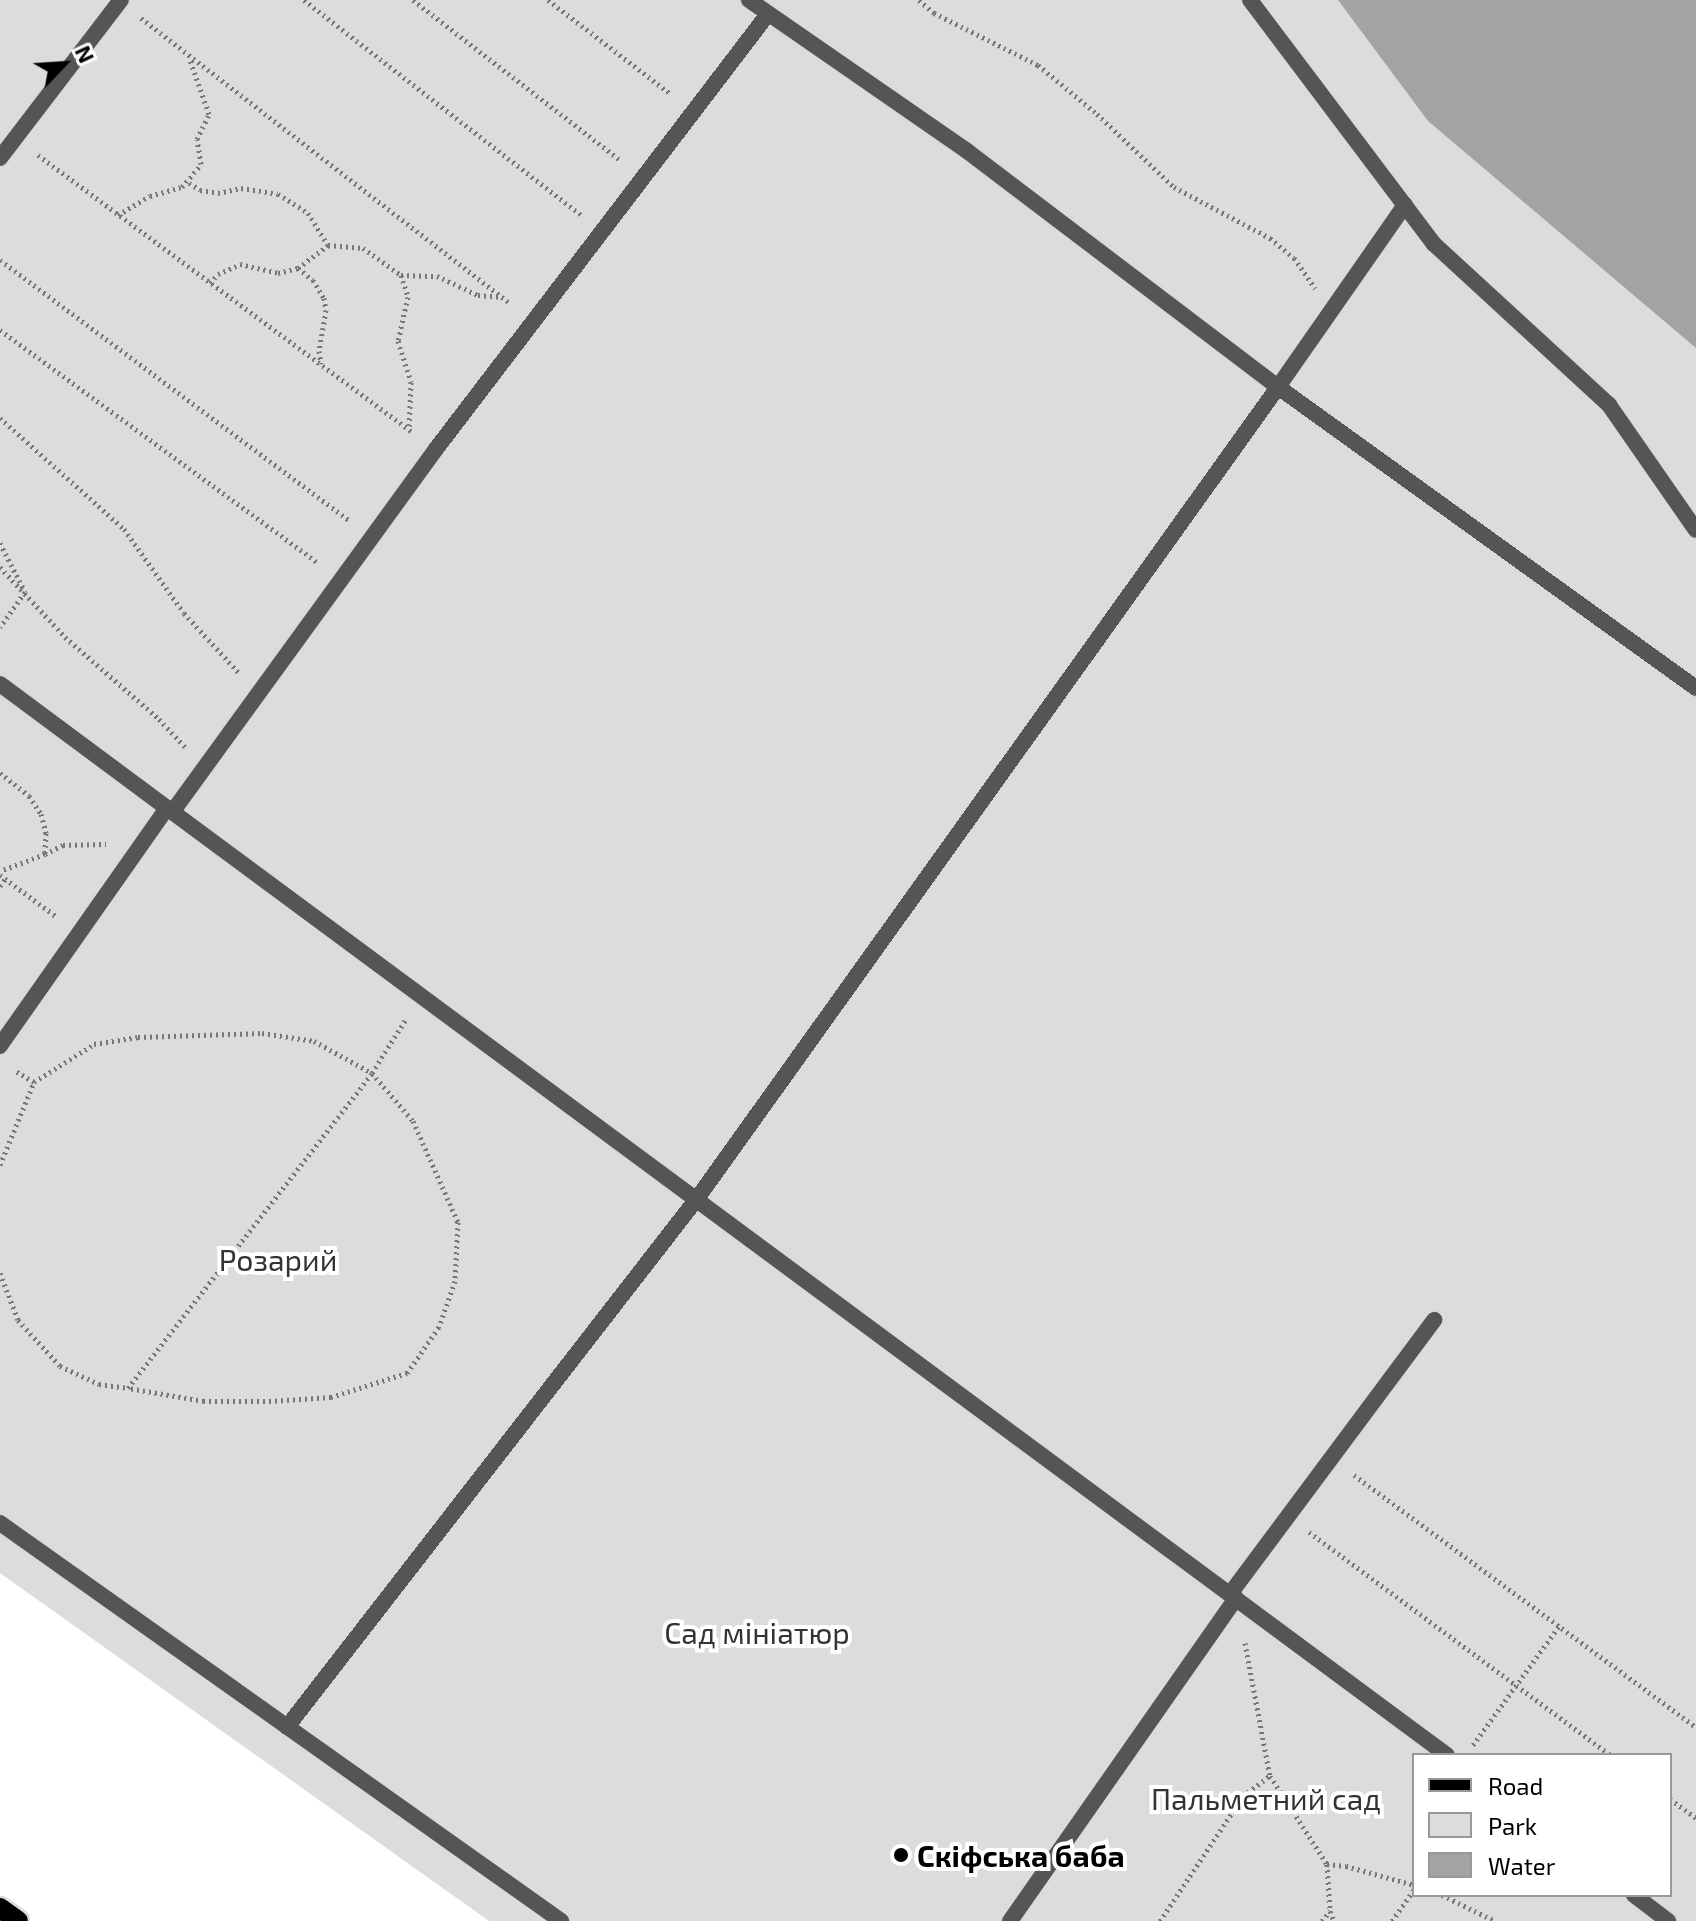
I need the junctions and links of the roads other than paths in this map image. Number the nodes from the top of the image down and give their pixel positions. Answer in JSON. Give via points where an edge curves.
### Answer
{"nodes":[{"id":1,"x":749,"y":0,"type":"edge"},
{"id":2,"x":1250,"y":0,"type":"edge"},
{"id":3,"x":119,"y":1,"type":"edge"},
{"id":4,"x":768,"y":14,"type":"junction"},
{"id":5,"x":0,"y":158,"type":"edge"},
{"id":6,"x":1405,"y":205,"type":"junction"},
{"id":7,"x":1278,"y":387,"type":"junction"},
{"id":8,"x":1696,"y":530,"type":"edge"},
{"id":9,"x":0,"y":684,"type":"edge"},
{"id":10,"x":1696,"y":688,"type":"edge"},
{"id":11,"x":170,"y":809,"type":"junction"},
{"id":12,"x":0,"y":1046,"type":"edge"},
{"id":13,"x":696,"y":1200,"type":"junction"},
{"id":14,"x":1434,"y":1320,"type":"dead end"},
{"id":15,"x":0,"y":1523,"type":"edge"},
{"id":16,"x":1233,"y":1596,"type":"junction"},
{"id":17,"x":287,"y":1727,"type":"junction"},
{"id":18,"x":1444,"y":1753,"type":"edge"},
{"id":19,"x":1637,"y":1897,"type":"edge"},
{"id":20,"x":0,"y":1908,"type":"edge"},
{"id":21,"x":18,"y":1921,"type":"edge"},
{"id":22,"x":561,"y":1921,"type":"edge"},
{"id":23,"x":1010,"y":1921,"type":"edge"},
{"id":24,"x":1668,"y":1921,"type":"edge"}],
"edges":[{"from":1,"to":4,"type":"street"},
{"from":2,"to":6,"type":"street"},
{"from":3,"to":5,"type":"street"},
{"from":4,"to":7,"type":"street","via":[[967,151]]},
{"from":4,"to":11,"type":"street","via":[[600,230]]},
{"from":6,"to":7,"type":"street"},
{"from":6,"to":8,"type":"street","via":[[1434,244],[1609,405]]},
{"from":7,"to":10,"type":"street"},
{"from":7,"to":13,"type":"street"},
{"from":9,"to":11,"type":"street"},
{"from":11,"to":12,"type":"street"},
{"from":11,"to":13,"type":"street"},
{"from":13,"to":16,"type":"street"},
{"from":13,"to":17,"type":"street"},
{"from":14,"to":16,"type":"street"},
{"from":15,"to":17,"type":"street"},
{"from":16,"to":18,"type":"street"},
{"from":16,"to":23,"type":"street"},
{"from":17,"to":22,"type":"street"},
{"from":19,"to":24,"type":"street"},
{"from":20,"to":21,"type":"main road"}]}
